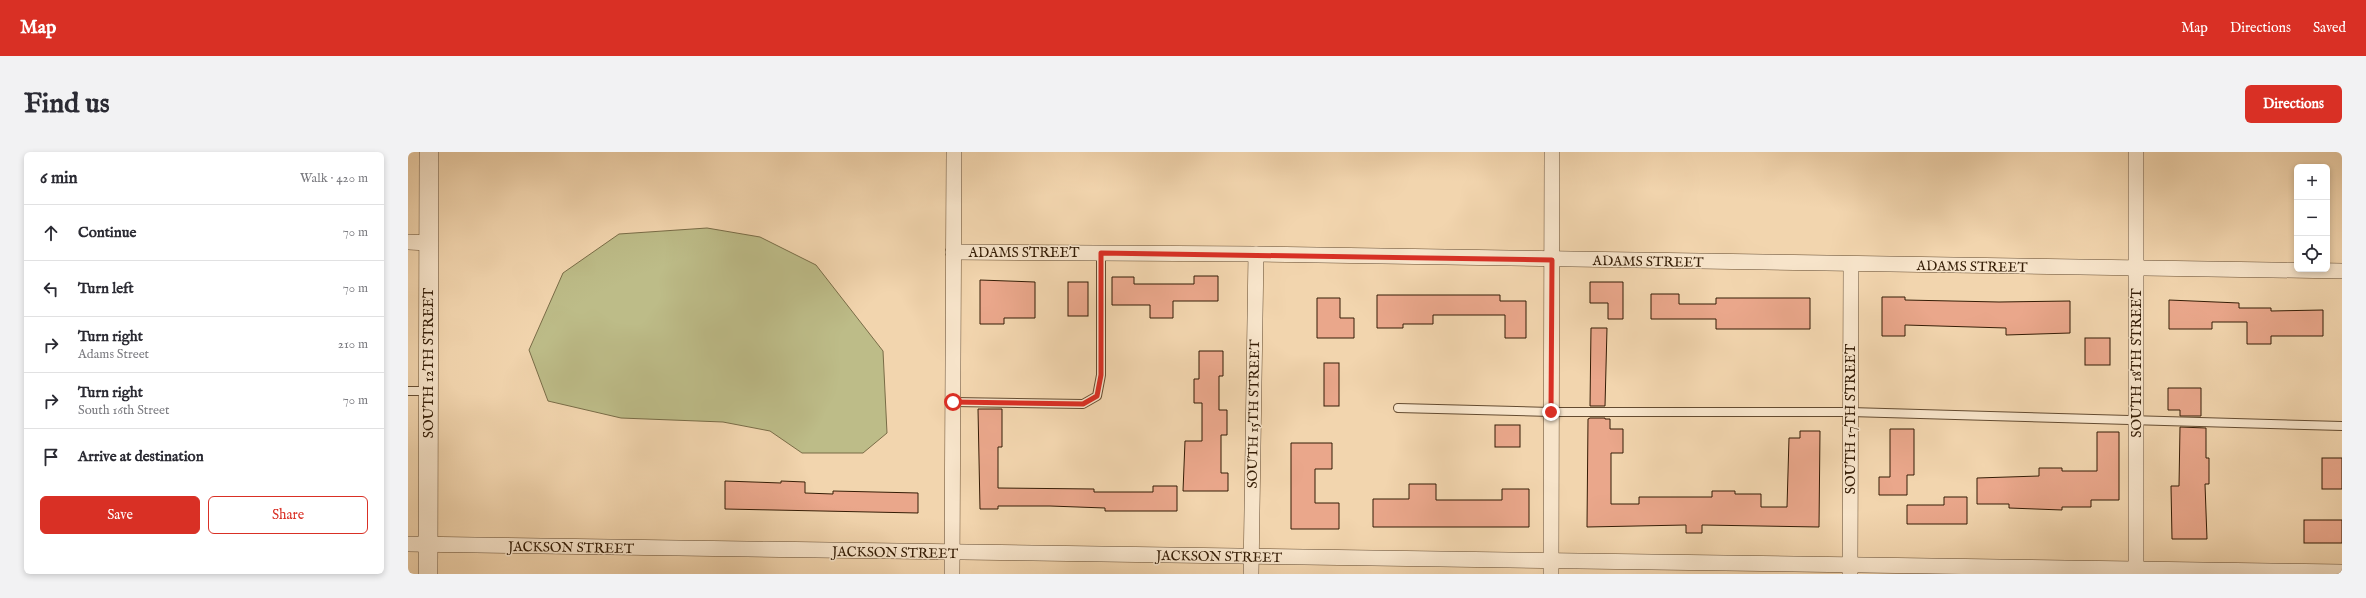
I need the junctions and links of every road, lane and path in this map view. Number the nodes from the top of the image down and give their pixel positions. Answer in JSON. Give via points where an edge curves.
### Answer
{"nodes":[{"id":1,"x":429,"y":152,"type":"edge"},
{"id":2,"x":954,"y":152,"type":"edge"},
{"id":3,"x":1552,"y":152,"type":"edge"},
{"id":4,"x":2136,"y":152,"type":"edge"},
{"id":5,"x":408,"y":242,"type":"edge"},
{"id":6,"x":429,"y":243,"type":"junction"},
{"id":7,"x":953,"y":252,"type":"junction"},
{"id":8,"x":1101,"y":253,"type":"junction"},
{"id":9,"x":1256,"y":254,"type":"junction"},
{"id":10,"x":1552,"y":260,"type":"junction"},
{"id":11,"x":1851,"y":264,"type":"junction"},
{"id":12,"x":2136,"y":268,"type":"junction"},
{"id":13,"x":2342,"y":270,"type":"edge"},
{"id":14,"x":408,"y":391,"type":"edge"},
{"id":15,"x":428,"y":392,"type":"junction"},
{"id":16,"x":953,"y":402,"type":"junction"},
{"id":17,"x":1398,"y":408,"type":"dead end"},
{"id":18,"x":1551,"y":412,"type":"junction"},
{"id":19,"x":1850,"y":412,"type":"junction"},
{"id":20,"x":2136,"y":420,"type":"junction"},
{"id":21,"x":2342,"y":426,"type":"edge"},
{"id":22,"x":408,"y":544,"type":"edge"},
{"id":23,"x":428,"y":544,"type":"junction"},
{"id":24,"x":952,"y":553,"type":"junction"},
{"id":25,"x":1251,"y":557,"type":"junction"},
{"id":26,"x":1551,"y":567,"type":"edge"},
{"id":27,"x":1850,"y":569,"type":"edge"},
{"id":28,"x":2136,"y":571,"type":"edge"},
{"id":29,"x":2342,"y":572,"type":"edge"},
{"id":30,"x":428,"y":574,"type":"edge"},
{"id":31,"x":952,"y":574,"type":"edge"},
{"id":32,"x":1251,"y":574,"type":"edge"}],
"edges":[{"from":1,"to":6,"type":"street","name":"SOUTH 12TH STREET"},
{"from":2,"to":7,"type":"street"},
{"from":3,"to":10,"type":"street"},
{"from":4,"to":12,"type":"street","name":"SOUTH 18TH STREET"},
{"from":5,"to":6,"type":"street"},
{"from":6,"to":15,"type":"street","name":"SOUTH 12TH STREET"},
{"from":7,"to":8,"type":"street","name":"ADAMS STREET"},
{"from":7,"to":16,"type":"street"},
{"from":8,"to":9,"type":"street","name":"ADAMS STREET"},
{"from":8,"to":16,"type":"lane","via":[[1101,375],[1097,396],[1083,404]]},
{"from":9,"to":10,"type":"street","name":"ADAMS STREET"},
{"from":9,"to":25,"type":"street","name":"SOUTH 15TH STREET"},
{"from":10,"to":11,"type":"street","name":"ADAMS STREET"},
{"from":10,"to":18,"type":"street"},
{"from":11,"to":12,"type":"street","name":"ADAMS STREET"},
{"from":11,"to":19,"type":"street","name":"SOUTH 17TH STREET"},
{"from":12,"to":13,"type":"street","name":"ADAMS STREET"},
{"from":12,"to":20,"type":"street","name":"SOUTH 18TH STREET"},
{"from":14,"to":15,"type":"lane"},
{"from":15,"to":23,"type":"street","name":"SOUTH 12TH STREET"},
{"from":16,"to":24,"type":"street"},
{"from":17,"to":18,"type":"lane"},
{"from":18,"to":19,"type":"lane"},
{"from":18,"to":26,"type":"street"},
{"from":19,"to":20,"type":"lane"},
{"from":19,"to":27,"type":"street","name":"SOUTH 17TH STREET"},
{"from":20,"to":21,"type":"lane"},
{"from":20,"to":28,"type":"street","name":"SOUTH 18TH STREET"},
{"from":22,"to":23,"type":"street","name":"JACKSON STREET"},
{"from":23,"to":24,"type":"street","name":"JACKSON STREET"},
{"from":23,"to":30,"type":"street","name":"SOUTH 12TH STREET"},
{"from":24,"to":25,"type":"street","name":"JACKSON STREET"},
{"from":24,"to":31,"type":"street"},
{"from":25,"to":26,"type":"street","name":"JACKSON STREET"},
{"from":25,"to":32,"type":"street","name":"SOUTH 15TH STREET"},
{"from":26,"to":27,"type":"street","name":"JACKSON STREET"},
{"from":27,"to":28,"type":"street","name":"JACKSON STREET"},
{"from":28,"to":29,"type":"street","name":"JACKSON STREET"}]}
